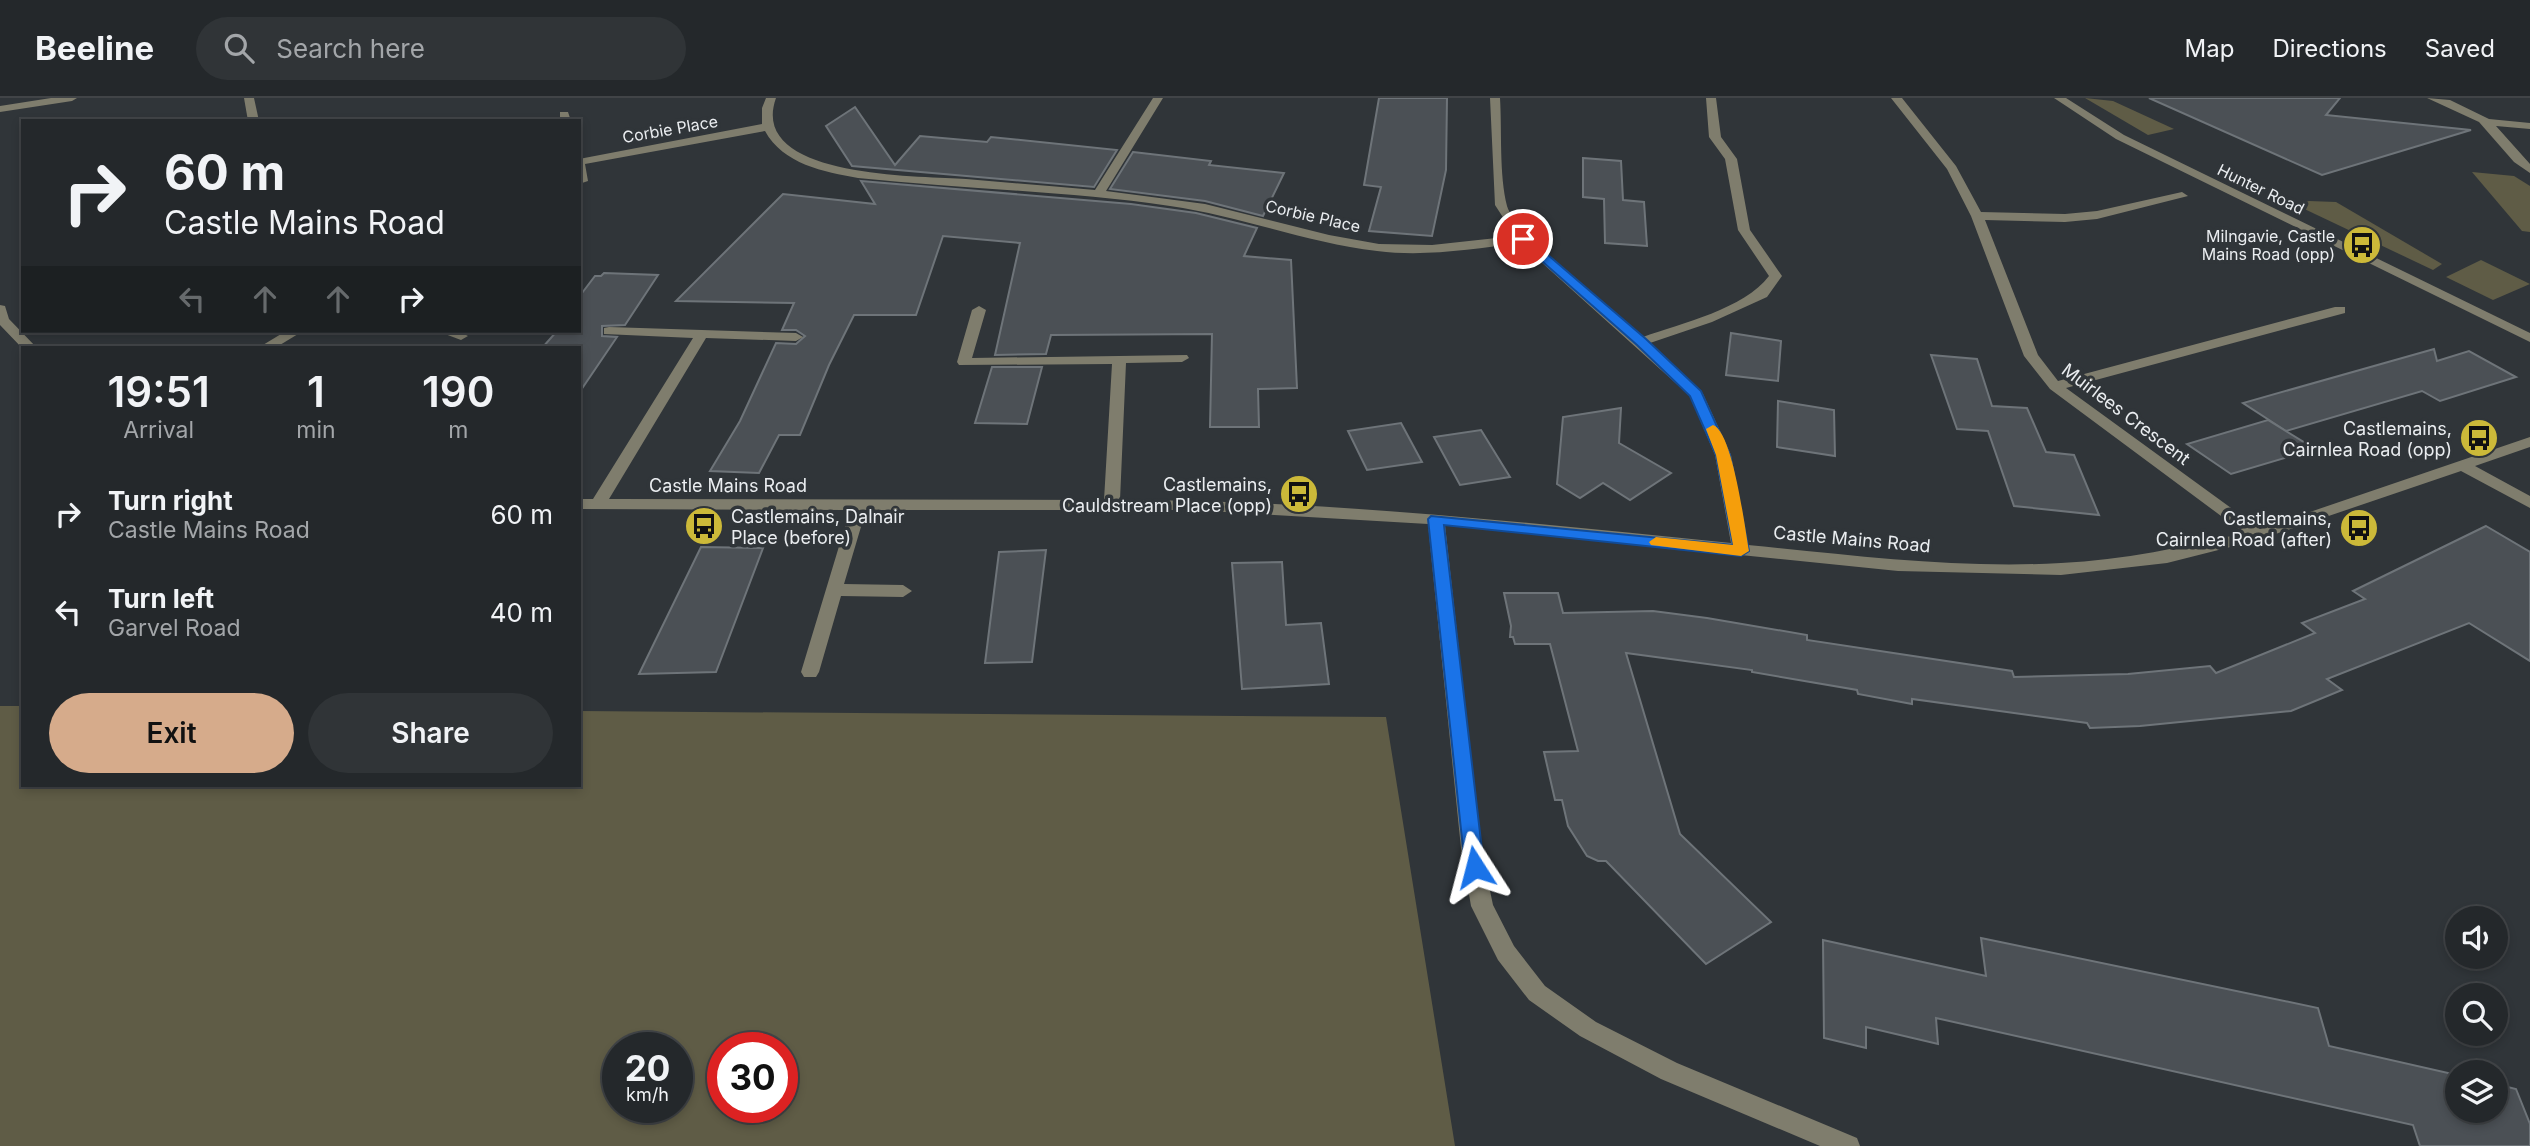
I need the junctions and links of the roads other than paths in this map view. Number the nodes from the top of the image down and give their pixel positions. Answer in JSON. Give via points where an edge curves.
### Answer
{"nodes":[{"id":1,"x":72,"y":98,"type":"edge"},
{"id":2,"x":249,"y":98,"type":"edge"},
{"id":3,"x":771,"y":98,"type":"edge"},
{"id":4,"x":1158,"y":98,"type":"edge"},
{"id":5,"x":1495,"y":98,"type":"edge"},
{"id":6,"x":1711,"y":98,"type":"edge"},
{"id":7,"x":1895,"y":98,"type":"edge"},
{"id":8,"x":2059,"y":98,"type":"edge"},
{"id":9,"x":2432,"y":98,"type":"edge"},
{"id":10,"x":0,"y":108,"type":"edge"},
{"id":11,"x":254,"y":119,"type":"edge"},
{"id":12,"x":2487,"y":122,"type":"junction"},
{"id":13,"x":2530,"y":126,"type":"edge"},
{"id":14,"x":766,"y":127,"type":"junction"},
{"id":15,"x":581,"y":162,"type":"edge"},
{"id":16,"x":2530,"y":170,"type":"edge"},
{"id":17,"x":581,"y":175,"type":"edge"},
{"id":18,"x":582,"y":181,"type":"dead end"},
{"id":19,"x":1098,"y":195,"type":"junction"},
{"id":20,"x":2182,"y":196,"type":"dead end"},
{"id":21,"x":1977,"y":216,"type":"junction"},
{"id":22,"x":1523,"y":239,"type":"junction"},
{"id":23,"x":979,"y":310,"type":"dead end"},
{"id":24,"x":2340,"y":310,"type":"dead end"},
{"id":25,"x":1,"y":316,"type":"edge"},
{"id":26,"x":609,"y":331,"type":"dead end"},
{"id":27,"x":292,"y":333,"type":"edge"},
{"id":28,"x":451,"y":333,"type":"edge"},
{"id":29,"x":702,"y":334,"type":"junction"},
{"id":30,"x":461,"y":336,"type":"dead end"},
{"id":31,"x":796,"y":337,"type":"dead end"},
{"id":32,"x":2530,"y":338,"type":"edge"},
{"id":33,"x":1641,"y":342,"type":"junction"},
{"id":34,"x":28,"y":346,"type":"edge"},
{"id":35,"x":269,"y":346,"type":"edge"},
{"id":36,"x":1182,"y":358,"type":"dead end"},
{"id":37,"x":1119,"y":359,"type":"junction"},
{"id":38,"x":2054,"y":386,"type":"junction"},
{"id":39,"x":2530,"y":442,"type":"edge"},
{"id":40,"x":2464,"y":466,"type":"junction"},
{"id":41,"x":2530,"y":503,"type":"edge"},
{"id":42,"x":581,"y":504,"type":"edge"},
{"id":43,"x":597,"y":505,"type":"junction"},
{"id":44,"x":1112,"y":505,"type":"junction"},
{"id":45,"x":859,"y":506,"type":"junction"},
{"id":46,"x":1436,"y":519,"type":"junction"},
{"id":47,"x":2258,"y":535,"type":"junction"},
{"id":48,"x":1741,"y":551,"type":"junction"},
{"id":49,"x":834,"y":590,"type":"junction"},
{"id":50,"x":904,"y":591,"type":"dead end"},
{"id":51,"x":810,"y":672,"type":"dead end"},
{"id":52,"x":1848,"y":1146,"type":"edge"}],
"edges":[{"from":1,"to":10,"type":"street"},
{"from":2,"to":11,"type":"street"},
{"from":3,"to":14,"type":"street","via":[[765,111]]},
{"from":4,"to":19,"type":"street"},
{"from":5,"to":22,"type":"street","via":[[1501,205]]},
{"from":6,"to":33,"type":"street","via":[[1715,137],[1731,159],[1744,230],[1776,275],[1762,294]]},
{"from":7,"to":21,"type":"street","name":"Muirlees Crescent","via":[[1952,167]]},
{"from":8,"to":32,"type":"street","name":"Hunter Road","via":[[2120,137]]},
{"from":9,"to":12,"type":"street"},
{"from":12,"to":13,"type":"street"},
{"from":12,"to":16,"type":"street","via":[[2515,159]]},
{"from":14,"to":15,"type":"street","name":"Corbie Place"},
{"from":14,"to":19,"type":"street","name":"Corbie Place","via":[[784,148],[820,167]]},
{"from":17,"to":18,"type":"street","name":"Corbie Place"},
{"from":19,"to":22,"type":"street","name":"Corbie Place","via":[[1211,209],[1371,246],[1401,249]]},
{"from":20,"to":21,"type":"street","via":[[2097,215]]},
{"from":21,"to":38,"type":"street","name":"Muirlees Crescent","via":[[2031,356]]},
{"from":22,"to":33,"type":"street"},
{"from":23,"to":37,"type":"street","via":[[964,362]]},
{"from":24,"to":38,"type":"street"},
{"from":25,"to":34,"type":"street"},
{"from":26,"to":29,"type":"street"},
{"from":27,"to":35,"type":"street"},
{"from":28,"to":30,"type":"street"},
{"from":29,"to":31,"type":"street"},
{"from":29,"to":43,"type":"street"},
{"from":33,"to":48,"type":"street","via":[[1696,394],[1709,420],[1723,455]]},
{"from":36,"to":37,"type":"street"},
{"from":37,"to":44,"type":"street"},
{"from":38,"to":47,"type":"street","name":"Muirlees Crescent"},
{"from":39,"to":40,"type":"street","name":"Castle Mains Road"},
{"from":40,"to":41,"type":"street"},
{"from":40,"to":47,"type":"street","name":"Castle Mains Road"},
{"from":42,"to":43,"type":"street","name":"Castle Mains Road"},
{"from":43,"to":45,"type":"street","name":"Castle Mains Road"},
{"from":44,"to":45,"type":"street","name":"Castle Mains Road"},
{"from":44,"to":46,"type":"street","name":"Castle Mains Road"},
{"from":45,"to":49,"type":"street"},
{"from":46,"to":48,"type":"street","name":"Castle Mains Road"},
{"from":46,"to":52,"type":"street","via":[[1471,848],[1482,906],[1506,953],[1537,993],[1588,1028],[1669,1072]]},
{"from":47,"to":48,"type":"street","name":"Castle Mains Road","via":[[2167,557],[2061,569],[1898,565]]},
{"from":49,"to":50,"type":"street"},
{"from":49,"to":51,"type":"street"}]}
